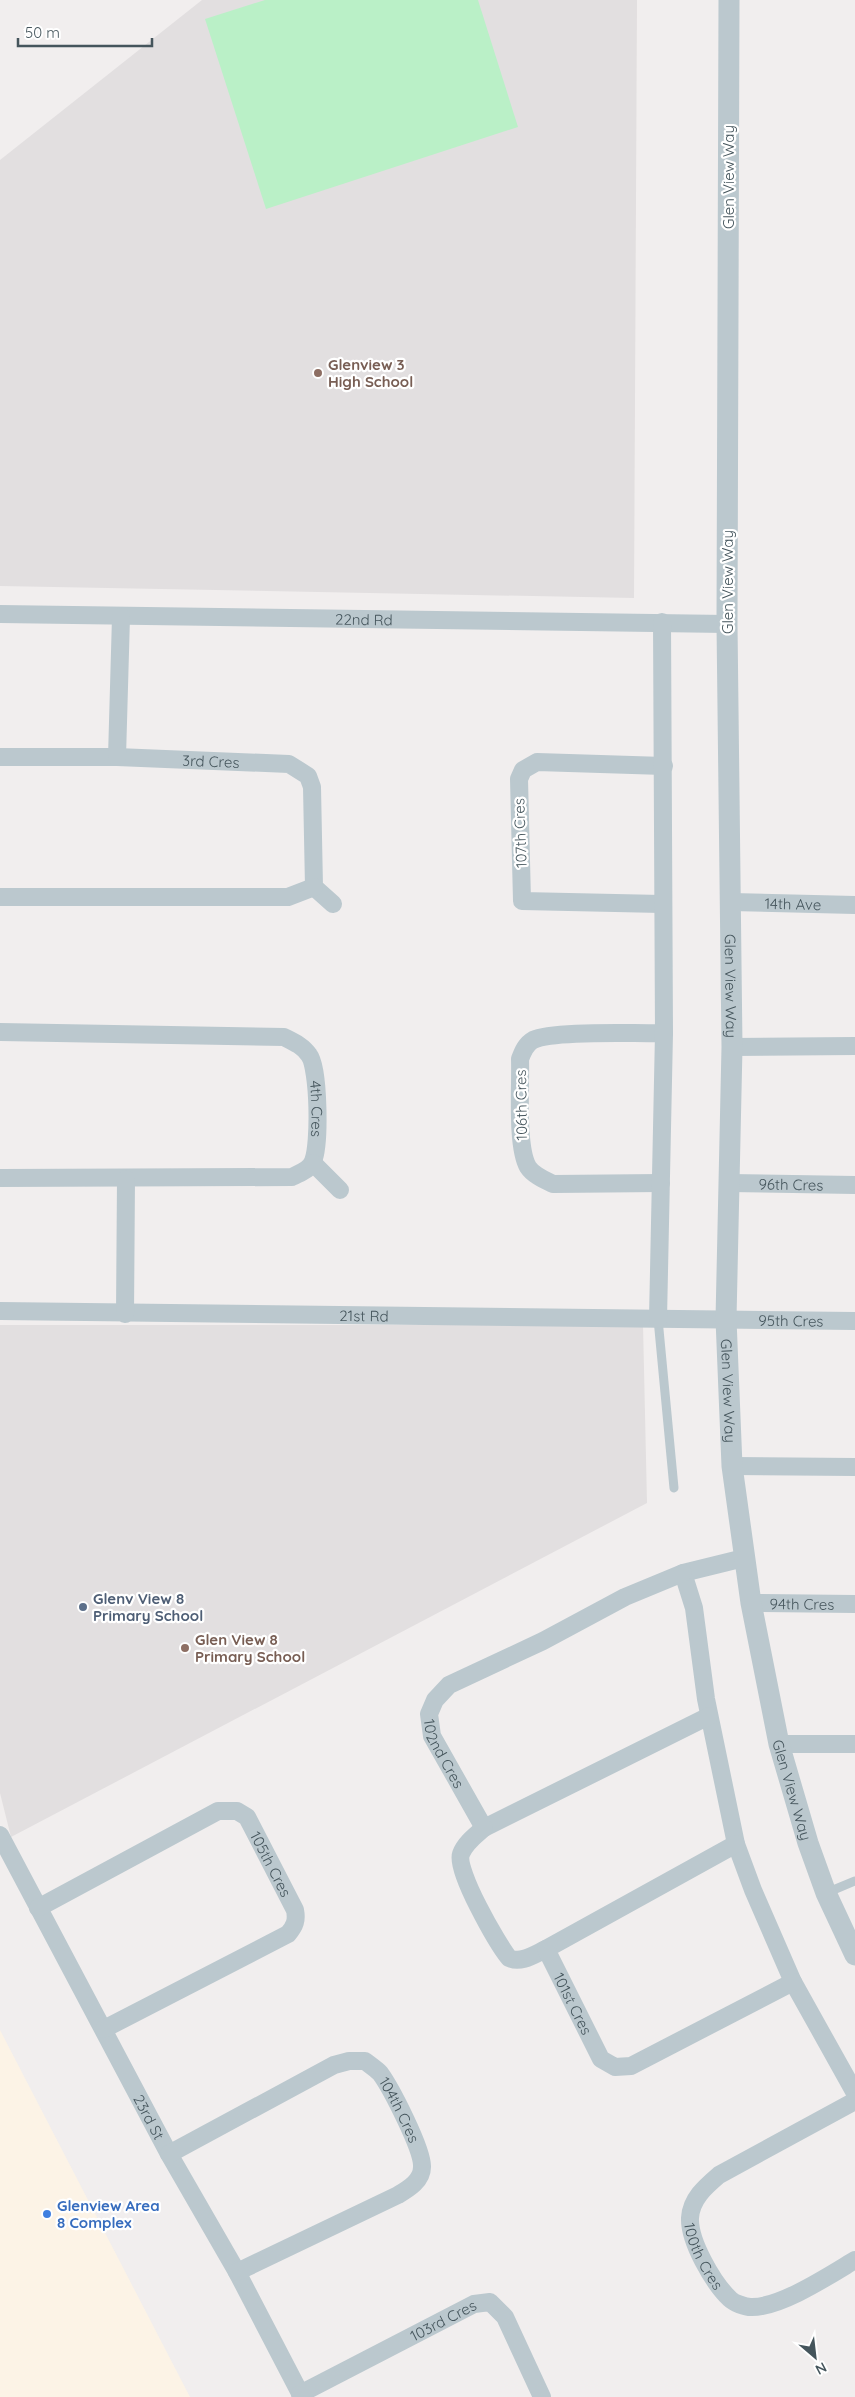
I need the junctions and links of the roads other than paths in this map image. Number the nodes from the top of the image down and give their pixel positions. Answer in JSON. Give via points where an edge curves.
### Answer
{"nodes":[{"id":1,"x":729,"y":0,"type":"edge"},
{"id":2,"x":0,"y":614,"type":"edge"},
{"id":3,"x":121,"y":617,"type":"junction"},
{"id":4,"x":662,"y":622,"type":"junction"},
{"id":5,"x":727,"y":624,"type":"junction"},
{"id":6,"x":0,"y":757,"type":"edge"},
{"id":7,"x":117,"y":758,"type":"junction"},
{"id":8,"x":664,"y":766,"type":"junction"},
{"id":9,"x":314,"y":887,"type":"junction"},
{"id":10,"x":0,"y":897,"type":"edge"},
{"id":11,"x":731,"y":902,"type":"junction"},
{"id":12,"x":333,"y":904,"type":"dead end"},
{"id":13,"x":662,"y":904,"type":"junction"},
{"id":14,"x":855,"y":905,"type":"edge"},
{"id":15,"x":0,"y":1032,"type":"edge"},
{"id":16,"x":664,"y":1033,"type":"junction"},
{"id":17,"x":855,"y":1046,"type":"edge"},
{"id":18,"x":732,"y":1047,"type":"junction"},
{"id":19,"x":313,"y":1163,"type":"junction"},
{"id":20,"x":0,"y":1178,"type":"edge"},
{"id":21,"x":126,"y":1178,"type":"junction"},
{"id":22,"x":661,"y":1183,"type":"junction"},
{"id":23,"x":729,"y":1183,"type":"junction"},
{"id":24,"x":855,"y":1186,"type":"edge"},
{"id":25,"x":340,"y":1190,"type":"dead end"},
{"id":26,"x":0,"y":1311,"type":"edge"},
{"id":27,"x":125,"y":1314,"type":"junction"},
{"id":28,"x":658,"y":1319,"type":"junction"},
{"id":29,"x":726,"y":1319,"type":"junction"},
{"id":30,"x":855,"y":1321,"type":"edge"},
{"id":31,"x":732,"y":1466,"type":"junction"},
{"id":32,"x":855,"y":1468,"type":"edge"},
{"id":33,"x":674,"y":1488,"type":"dead end"},
{"id":34,"x":744,"y":1558,"type":"junction"},
{"id":35,"x":683,"y":1573,"type":"junction"},
{"id":36,"x":751,"y":1603,"type":"junction"},
{"id":37,"x":855,"y":1604,"type":"edge"},
{"id":38,"x":709,"y":1716,"type":"junction"},
{"id":39,"x":779,"y":1744,"type":"junction"},
{"id":40,"x":855,"y":1744,"type":"edge"},
{"id":41,"x":484,"y":1828,"type":"junction"},
{"id":42,"x":0,"y":1835,"type":"edge"},
{"id":43,"x":736,"y":1844,"type":"junction"},
{"id":44,"x":855,"y":1881,"type":"edge"},
{"id":45,"x":826,"y":1893,"type":"junction"},
{"id":46,"x":38,"y":1908,"type":"junction"},
{"id":47,"x":546,"y":1949,"type":"junction"},
{"id":48,"x":855,"y":1955,"type":"edge"},
{"id":49,"x":793,"y":1982,"type":"junction"},
{"id":50,"x":104,"y":2029,"type":"junction"},
{"id":51,"x":855,"y":2093,"type":"edge"},
{"id":52,"x":855,"y":2101,"type":"edge"},
{"id":53,"x":169,"y":2154,"type":"junction"},
{"id":54,"x":855,"y":2260,"type":"edge"},
{"id":55,"x":237,"y":2272,"type":"junction"},
{"id":56,"x":301,"y":2396,"type":"edge"},
{"id":57,"x":542,"y":2397,"type":"edge"}],
"edges":[{"from":1,"to":5,"type":"street","name":"Glen View Way"},
{"from":2,"to":3,"type":"street","name":"22nd Rd"},
{"from":3,"to":4,"type":"street","name":"22nd Rd"},
{"from":3,"to":7,"type":"street"},
{"from":4,"to":5,"type":"street","name":"22nd Rd"},
{"from":4,"to":8,"type":"street"},
{"from":5,"to":11,"type":"street","name":"Glen View Way"},
{"from":6,"to":7,"type":"street","name":"3rd Cres"},
{"from":7,"to":9,"type":"street","name":"3rd Cres","via":[[289,764],[302,770],[312,788]]},
{"from":8,"to":13,"type":"street"},
{"from":8,"to":13,"type":"street","name":"107th Cres","via":[[537,762],[523,770],[519,779],[522,901]]},
{"from":9,"to":10,"type":"street","via":[[288,898]]},
{"from":9,"to":12,"type":"street"},
{"from":11,"to":14,"type":"street","name":"14th Ave"},
{"from":11,"to":18,"type":"street","name":"Glen View Way"},
{"from":13,"to":16,"type":"street"},
{"from":15,"to":19,"type":"street","name":"4th Cres","via":[[284,1037],[301,1045],[316,1071],[317,1143]]},
{"from":16,"to":22,"type":"street"},
{"from":16,"to":22,"type":"street","name":"106th Cres","via":[[551,1035],[532,1040],[520,1059],[522,1152],[529,1168],[553,1184]]},
{"from":17,"to":18,"type":"street"},
{"from":18,"to":23,"type":"street","name":"Glen View Way"},
{"from":19,"to":21,"type":"street","via":[[292,1177]]},
{"from":19,"to":25,"type":"street"},
{"from":20,"to":21,"type":"street"},
{"from":21,"to":27,"type":"street"},
{"from":22,"to":28,"type":"street"},
{"from":23,"to":24,"type":"street","name":"96th Cres"},
{"from":23,"to":29,"type":"street","name":"Glen View Way"},
{"from":26,"to":27,"type":"street","name":"21st Rd"},
{"from":27,"to":28,"type":"street","name":"21st Rd"},
{"from":28,"to":29,"type":"street","name":"21st Rd"},
{"from":28,"to":33,"type":"lane"},
{"from":29,"to":30,"type":"street","name":"95th Cres"},
{"from":29,"to":31,"type":"street","name":"Glen View Way"},
{"from":31,"to":32,"type":"street"},
{"from":31,"to":34,"type":"street","name":"Glen View Way"},
{"from":34,"to":35,"type":"street","name":"102nd Cres"},
{"from":34,"to":36,"type":"street","name":"Glen View Way"},
{"from":35,"to":38,"type":"street","via":[[694,1608]]},
{"from":35,"to":41,"type":"street","name":"102nd Cres","via":[[625,1597],[543,1641],[449,1685],[436,1700],[429,1714],[432,1736]]},
{"from":36,"to":37,"type":"street","name":"94th Cres"},
{"from":36,"to":39,"type":"street","name":"Glen View Way"},
{"from":38,"to":41,"type":"street"},
{"from":38,"to":43,"type":"street"},
{"from":39,"to":40,"type":"street"},
{"from":39,"to":45,"type":"street","name":"Glen View Way"},
{"from":41,"to":47,"type":"street","via":[[460,1854],[462,1872],[470,1889],[509,1958],[522,1960]]},
{"from":42,"to":46,"type":"street","name":"23rd St"},
{"from":43,"to":47,"type":"street"},
{"from":43,"to":49,"type":"street"},
{"from":44,"to":45,"type":"lane"},
{"from":45,"to":48,"type":"street","name":"Glen View Way"},
{"from":46,"to":50,"type":"street","name":"23rd St"},
{"from":46,"to":50,"type":"street","name":"105th Cres","via":[[218,1811],[237,1811],[247,1817],[295,1910],[297,1919],[293,1928],[288,1934]]},
{"from":47,"to":49,"type":"street","name":"101st Cres","via":[[601,2059],[615,2067],[631,2066]]},
{"from":49,"to":51,"type":"street"},
{"from":50,"to":53,"type":"street","name":"23rd St"},
{"from":52,"to":54,"type":"street","name":"100th Cres","via":[[719,2175],[703,2188],[694,2201],[690,2218],[692,2238],[720,2288],[731,2301],[750,2307],[771,2304]]},
{"from":53,"to":55,"type":"street","name":"23rd St"},
{"from":53,"to":55,"type":"street","name":"104th Cres","via":[[334,2065],[365,2061],[379,2073],[419,2150],[422,2168],[415,2184]]},
{"from":55,"to":56,"type":"street","name":"23rd St"},
{"from":56,"to":57,"type":"street","name":"103rd Cres","via":[[474,2304],[490,2302],[505,2317]]}]}
